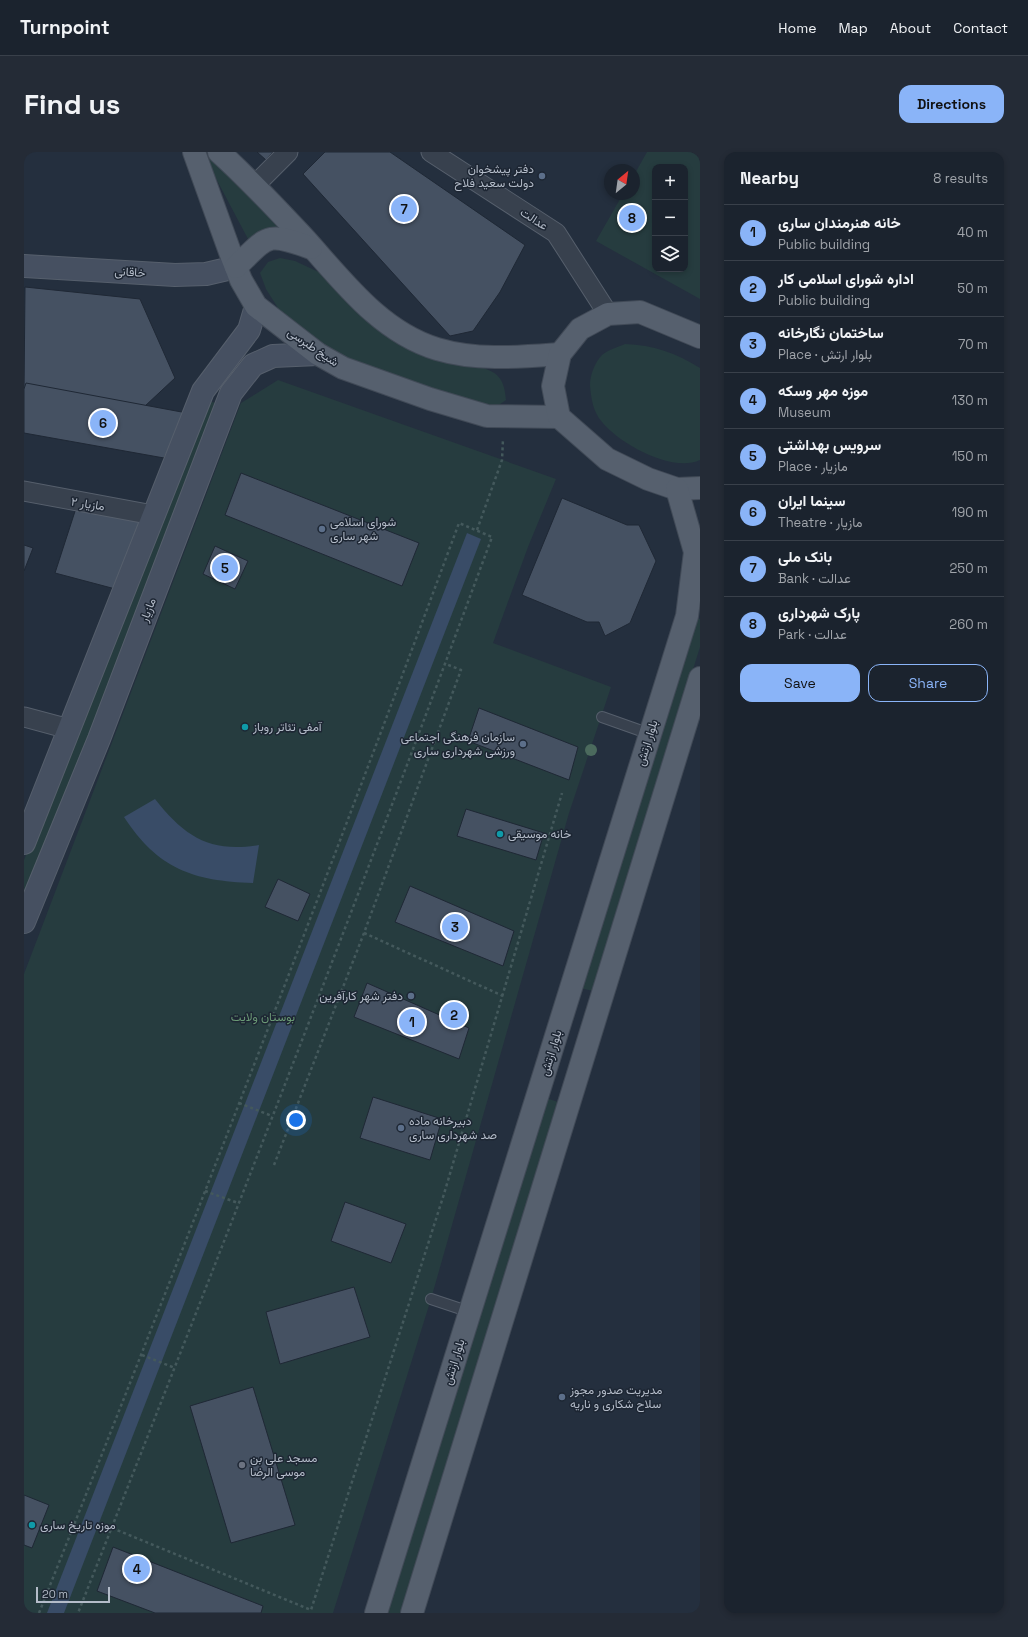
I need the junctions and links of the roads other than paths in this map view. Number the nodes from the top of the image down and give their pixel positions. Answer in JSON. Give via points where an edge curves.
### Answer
{"nodes":[{"id":1,"x":194,"y":152,"type":"edge"},
{"id":2,"x":219,"y":152,"type":"edge"},
{"id":3,"x":288,"y":152,"type":"edge"},
{"id":4,"x":431,"y":152,"type":"edge"},
{"id":5,"x":255,"y":185,"type":"junction"},
{"id":6,"x":314,"y":249,"type":"junction"},
{"id":7,"x":24,"y":266,"type":"edge"},
{"id":8,"x":236,"y":267,"type":"junction"},
{"id":9,"x":256,"y":306,"type":"junction"},
{"id":10,"x":608,"y":314,"type":"junction"},
{"id":11,"x":700,"y":337,"type":"edge"},
{"id":12,"x":318,"y":354,"type":"junction"},
{"id":13,"x":560,"y":354,"type":"junction"},
{"id":14,"x":559,"y":417,"type":"junction"},
{"id":15,"x":700,"y":488,"type":"edge"},
{"id":16,"x":678,"y":489,"type":"junction"},
{"id":17,"x":24,"y":491,"type":"edge"},
{"id":18,"x":153,"y":515,"type":"junction"},
{"id":19,"x":700,"y":678,"type":"edge"},
{"id":20,"x":24,"y":717,"type":"edge"},
{"id":21,"x":602,"y":717,"type":"dead end"},
{"id":22,"x":69,"y":729,"type":"junction"},
{"id":23,"x":650,"y":734,"type":"junction"},
{"id":24,"x":24,"y":843,"type":"edge"},
{"id":25,"x":24,"y":922,"type":"edge"},
{"id":26,"x":549,"y":1058,"type":"junction"},
{"id":27,"x":580,"y":1068,"type":"junction"},
{"id":28,"x":430,"y":1299,"type":"dead end"},
{"id":29,"x":470,"y":1312,"type":"junction"},
{"id":30,"x":376,"y":1613,"type":"edge"},
{"id":31,"x":412,"y":1613,"type":"edge"}],
"edges":[{"from":1,"to":8,"type":"main road","name":"شیخ طبرسی"},
{"from":2,"to":5,"type":"main road"},
{"from":3,"to":5,"type":"street"},
{"from":4,"to":10,"type":"street","name":"عدالت","via":[[556,233]]},
{"from":5,"to":6,"type":"main road"},
{"from":6,"to":8,"type":"main road","via":[[279,237],[265,239]]},
{"from":6,"to":13,"type":"main road","via":[[368,308],[400,333],[436,349],[490,358]]},
{"from":7,"to":8,"type":"main road","name":"خاقانی","via":[[175,274],[206,274]]},
{"from":8,"to":9,"type":"main road","name":"شیخ طبرسی"},
{"from":9,"to":12,"type":"main road","name":"شیخ طبرسی"},
{"from":9,"to":18,"type":"main road","via":[[249,330],[203,391]]},
{"from":10,"to":11,"type":"main road","via":[[640,312]]},
{"from":10,"to":13,"type":"main road","via":[[580,329]]},
{"from":12,"to":14,"type":"main road","name":"شیخ طبرسی","via":[[343,368],[487,416]]},
{"from":12,"to":25,"type":"main road","name":"مازیار","via":[[273,356],[252,365],[231,392],[99,739]]},
{"from":13,"to":14,"type":"main road","via":[[553,386]]},
{"from":14,"to":16,"type":"main road","via":[[607,459],[648,479]]},
{"from":15,"to":16,"type":"main road"},
{"from":16,"to":23,"type":"main road","name":"بلوار ارتش","via":[[695,552],[687,616]]},
{"from":17,"to":18,"type":"street","name":"مازیار ۲"},
{"from":18,"to":22,"type":"main road"},
{"from":19,"to":27,"type":"main road"},
{"from":20,"to":22,"type":"street"},
{"from":21,"to":23,"type":"lane"},
{"from":22,"to":24,"type":"main road"},
{"from":23,"to":26,"type":"main road","name":"بلوار ارتش"},
{"from":26,"to":27,"type":"main road"},
{"from":26,"to":29,"type":"main road","name":"بلوار ارتش"},
{"from":27,"to":31,"type":"main road"},
{"from":28,"to":29,"type":"lane"},
{"from":29,"to":30,"type":"main road","name":"بلوار ارتش"}]}
